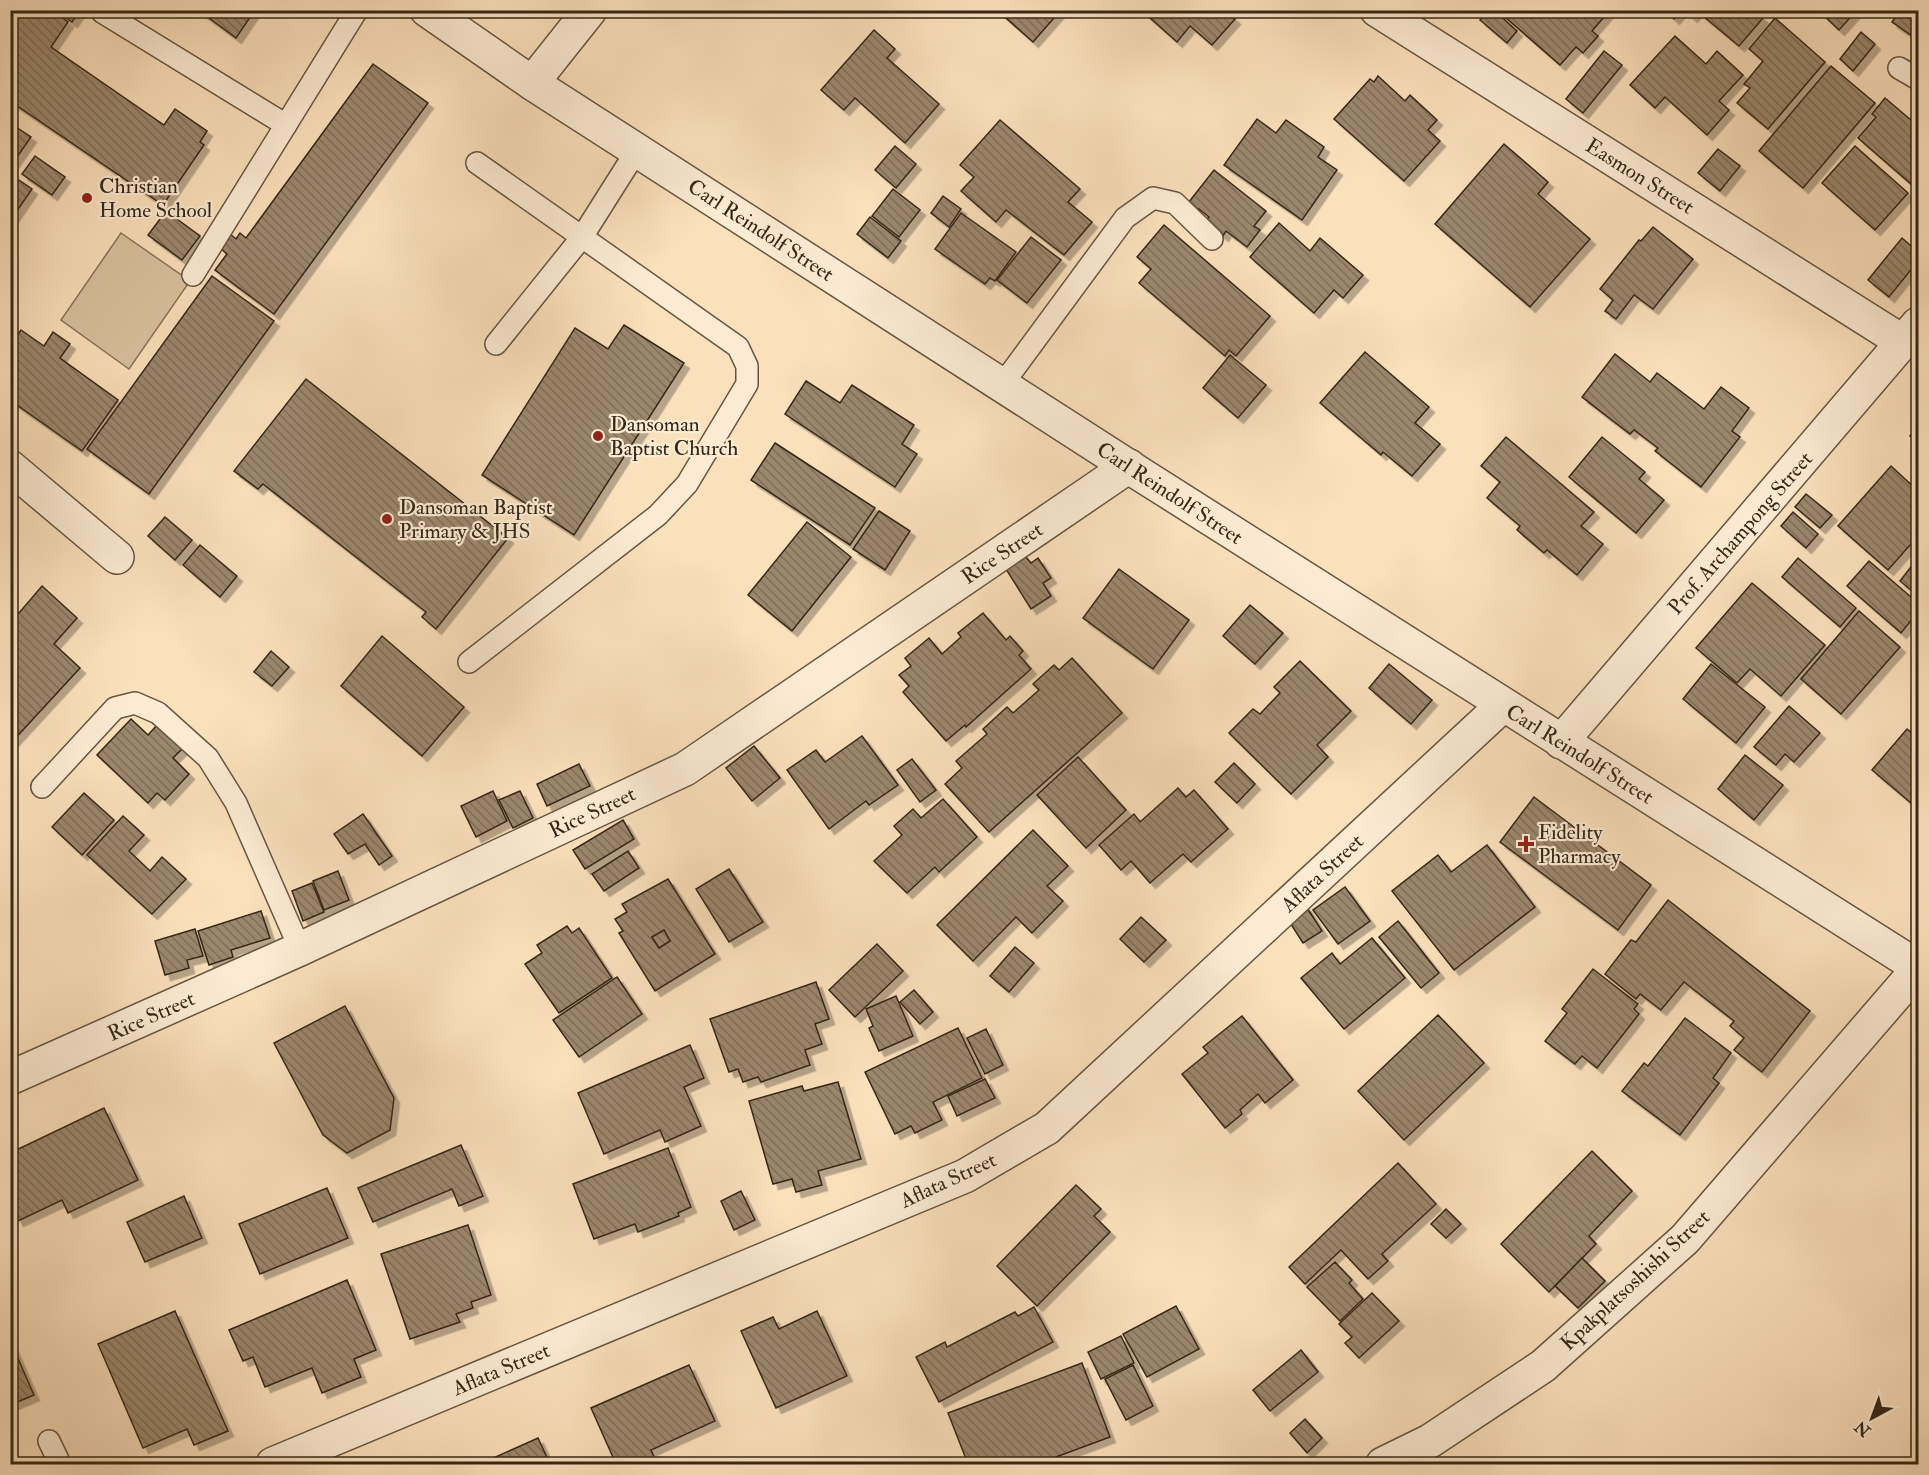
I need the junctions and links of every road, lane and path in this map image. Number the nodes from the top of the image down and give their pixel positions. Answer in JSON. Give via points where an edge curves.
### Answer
{"nodes":[{"id":1,"x":357,"y":10,"type":"edge"},
{"id":2,"x":590,"y":10,"type":"edge"},
{"id":3,"x":1377,"y":10,"type":"edge"},
{"id":4,"x":102,"y":12,"type":"edge"},
{"id":5,"x":446,"y":16,"type":"edge"},
{"id":6,"x":1899,"y":68,"type":"dead end"},
{"id":7,"x":1918,"y":79,"type":"edge"},
{"id":8,"x":532,"y":82,"type":"junction"},
{"id":9,"x":286,"y":125,"type":"junction"},
{"id":10,"x":637,"y":150,"type":"junction"},
{"id":11,"x":477,"y":163,"type":"dead end"},
{"id":12,"x":582,"y":237,"type":"junction"},
{"id":13,"x":1212,"y":239,"type":"dead end"},
{"id":14,"x":193,"y":275,"type":"dead end"},
{"id":15,"x":1911,"y":333,"type":"edge"},
{"id":16,"x":496,"y":344,"type":"dead end"},
{"id":17,"x":1002,"y":385,"type":"junction"},
{"id":18,"x":1129,"y":466,"type":"junction"},
{"id":19,"x":10,"y":467,"type":"edge"},
{"id":20,"x":117,"y":557,"type":"dead end"},
{"id":21,"x":469,"y":662,"type":"dead end"},
{"id":22,"x":1503,"y":705,"type":"junction"},
{"id":23,"x":1561,"y":742,"type":"junction"},
{"id":24,"x":42,"y":787,"type":"dead end"},
{"id":25,"x":300,"y":949,"type":"junction"},
{"id":26,"x":1918,"y":968,"type":"edge"},
{"id":27,"x":10,"y":1078,"type":"edge"},
{"id":28,"x":49,"y":1441,"type":"dead end"},
{"id":29,"x":60,"y":1464,"type":"edge"},
{"id":30,"x":273,"y":1464,"type":"edge"},
{"id":31,"x":1383,"y":1464,"type":"edge"}],
"edges":[{"from":1,"to":9,"type":"lane"},
{"from":2,"to":8,"type":"street"},
{"from":3,"to":15,"type":"street","name":"Easmon Street"},
{"from":4,"to":9,"type":"lane"},
{"from":5,"to":8,"type":"street","name":"Carl Reindolf Street"},
{"from":6,"to":7,"type":"lane"},
{"from":8,"to":10,"type":"street","name":"Carl Reindolf Street"},
{"from":9,"to":14,"type":"lane"},
{"from":10,"to":12,"type":"lane"},
{"from":10,"to":17,"type":"street","name":"Carl Reindolf Street"},
{"from":11,"to":12,"type":"lane"},
{"from":12,"to":16,"type":"lane"},
{"from":12,"to":21,"type":"lane","via":[[738,347],[747,366],[747,384],[687,484],[658,515]]},
{"from":13,"to":17,"type":"lane","via":[[1175,203],[1153,198],[1140,206],[1125,218]]},
{"from":15,"to":23,"type":"street","name":"Prof. Archampong Street"},
{"from":17,"to":18,"type":"street","name":"Carl Reindolf Street"},
{"from":18,"to":22,"type":"street","name":"Carl Reindolf Street"},
{"from":18,"to":25,"type":"street","name":"Rice Street","via":[[685,769]]},
{"from":19,"to":20,"type":"street"},
{"from":22,"to":23,"type":"street","name":"Carl Reindolf Street"},
{"from":22,"to":30,"type":"street","name":"Aflata Street","via":[[1047,1128],[965,1176]]},
{"from":23,"to":26,"type":"street","name":"Carl Reindolf Street"},
{"from":24,"to":25,"type":"lane","via":[[115,708],[135,703],[158,713],[208,758],[236,803]]},
{"from":25,"to":27,"type":"street","name":"Rice Street"},
{"from":26,"to":31,"type":"street","name":"Kpakplatsoshishi Street","via":[[1685,1239],[1543,1366],[1430,1441]]},
{"from":28,"to":29,"type":"lane"}]}
